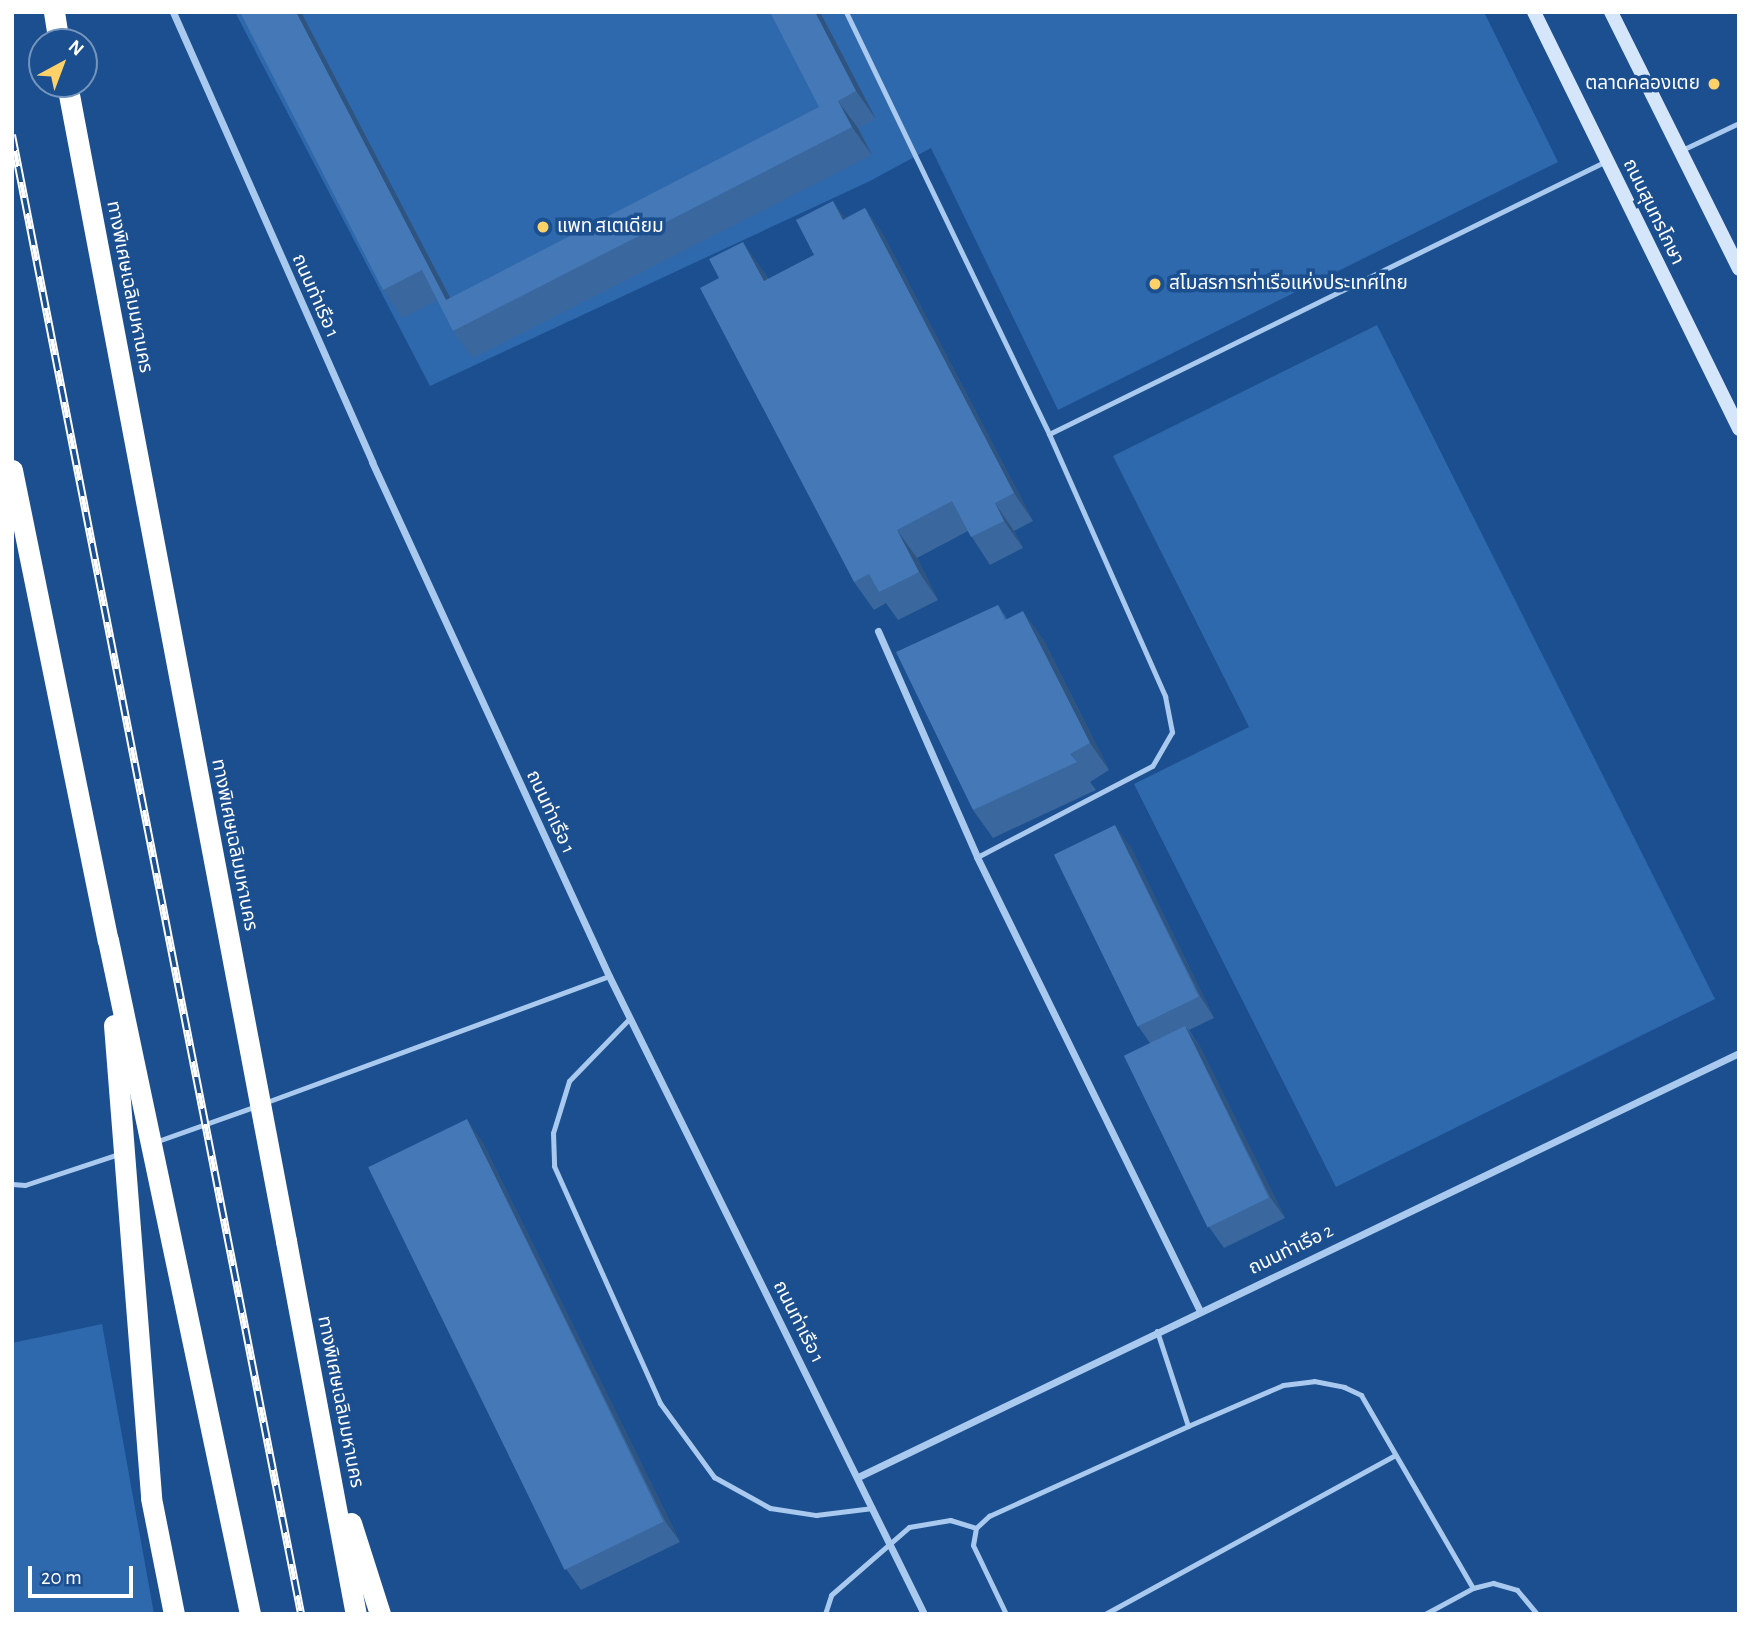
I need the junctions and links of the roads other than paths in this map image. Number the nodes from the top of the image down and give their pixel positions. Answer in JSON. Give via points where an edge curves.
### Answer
{"nodes":[{"id":1,"x":173,"y":12,"type":"edge"},
{"id":2,"x":846,"y":12,"type":"edge"},
{"id":3,"x":1534,"y":12,"type":"edge"},
{"id":4,"x":1611,"y":12,"type":"edge"},
{"id":5,"x":70,"y":98,"type":"edge"},
{"id":6,"x":1739,"y":122,"type":"edge"},
{"id":7,"x":1679,"y":152,"type":"junction"},
{"id":8,"x":1606,"y":161,"type":"junction"},
{"id":9,"x":1739,"y":269,"type":"edge"},
{"id":10,"x":1739,"y":429,"type":"edge"},
{"id":11,"x":1049,"y":434,"type":"junction"},
{"id":12,"x":12,"y":470,"type":"edge"},
{"id":13,"x":878,"y":631,"type":"dead end"},
{"id":14,"x":977,"y":857,"type":"junction"},
{"id":15,"x":108,"y":940,"type":"junction"},
{"id":16,"x":609,"y":976,"type":"junction"},
{"id":17,"x":629,"y":1019,"type":"junction"},
{"id":18,"x":1739,"y":1053,"type":"edge"},
{"id":19,"x":141,"y":1146,"type":"dead end"},
{"id":20,"x":128,"y":1151,"type":"dead end"},
{"id":21,"x":12,"y":1184,"type":"edge"},
{"id":22,"x":1200,"y":1311,"type":"junction"},
{"id":23,"x":1157,"y":1331,"type":"junction"},
{"id":24,"x":1188,"y":1426,"type":"junction"},
{"id":25,"x":324,"y":1441,"type":"junction"},
{"id":26,"x":1395,"y":1455,"type":"junction"},
{"id":27,"x":858,"y":1477,"type":"junction"},
{"id":28,"x":873,"y":1508,"type":"junction"},
{"id":29,"x":976,"y":1528,"type":"junction"},
{"id":30,"x":890,"y":1543,"type":"junction"},
{"id":31,"x":1473,"y":1588,"type":"junction"},
{"id":32,"x":174,"y":1614,"type":"edge"},
{"id":33,"x":250,"y":1614,"type":"edge"},
{"id":34,"x":356,"y":1614,"type":"edge"},
{"id":35,"x":380,"y":1614,"type":"edge"},
{"id":36,"x":825,"y":1614,"type":"edge"},
{"id":37,"x":924,"y":1614,"type":"edge"},
{"id":38,"x":1006,"y":1614,"type":"edge"},
{"id":39,"x":1105,"y":1614,"type":"edge"},
{"id":40,"x":1425,"y":1614,"type":"edge"},
{"id":41,"x":1537,"y":1614,"type":"edge"}],
"edges":[{"from":1,"to":16,"type":"street","name":"ถนนท่าเรือ 1","via":[[372,462]]},
{"from":2,"to":11,"type":"lane"},
{"from":3,"to":8,"type":"main road","name":"ถนนสุนทรโกษา"},
{"from":4,"to":7,"type":"main road"},
{"from":5,"to":25,"type":"highway","name":"ทางพิเศษเฉลิมมหานคร","bridge":true},
{"from":6,"to":7,"type":"lane"},
{"from":7,"to":9,"type":"main road"},
{"from":8,"to":10,"type":"main road","name":"ถนนสุนทรโกษา"},
{"from":8,"to":11,"type":"lane"},
{"from":11,"to":14,"type":"lane","via":[[1165,696],[1172,732],[1152,766]]},
{"from":12,"to":15,"type":"highway"},
{"from":13,"to":14,"type":"street"},
{"from":14,"to":22,"type":"street"},
{"from":15,"to":32,"type":"highway","bridge":true,"via":[[150,1498]]},
{"from":15,"to":33,"type":"highway","bridge":true},
{"from":16,"to":17,"type":"street","name":"ถนนท่าเรือ 1"},
{"from":16,"to":19,"type":"lane"},
{"from":17,"to":27,"type":"street","name":"ถนนท่าเรือ 1"},
{"from":17,"to":28,"type":"lane","via":[[569,1081],[552,1133],[554,1166],[660,1403],[714,1477],[770,1508],[816,1515]]},
{"from":18,"to":22,"type":"street","name":"ถนนท่าเรือ 2"},
{"from":20,"to":21,"type":"lane","via":[[25,1185]]},
{"from":22,"to":23,"type":"street","name":"ถนนท่าเรือ 2"},
{"from":23,"to":24,"type":"lane"},
{"from":23,"to":27,"type":"street","name":"ถนนท่าเรือ 2"},
{"from":24,"to":26,"type":"lane","via":[[1283,1385],[1314,1381],[1361,1395]]},
{"from":24,"to":29,"type":"lane","via":[[989,1516]]},
{"from":25,"to":34,"type":"highway","name":"ทางพิเศษเฉลิมมหานคร"},
{"from":25,"to":35,"type":"highway"},
{"from":26,"to":31,"type":"lane"},
{"from":26,"to":39,"type":"lane"},
{"from":27,"to":28,"type":"street","name":"ถนนท่าเรือ 1"},
{"from":28,"to":30,"type":"street","name":"ถนนท่าเรือ 1"},
{"from":29,"to":30,"type":"lane","via":[[950,1520],[909,1527]]},
{"from":29,"to":38,"type":"lane","via":[[973,1545]]},
{"from":30,"to":36,"type":"lane","via":[[831,1595]]},
{"from":30,"to":37,"type":"street","name":"ถนนท่าเรือ 1"},
{"from":31,"to":40,"type":"lane"},
{"from":31,"to":41,"type":"lane","via":[[1493,1583],[1517,1590]]}]}
